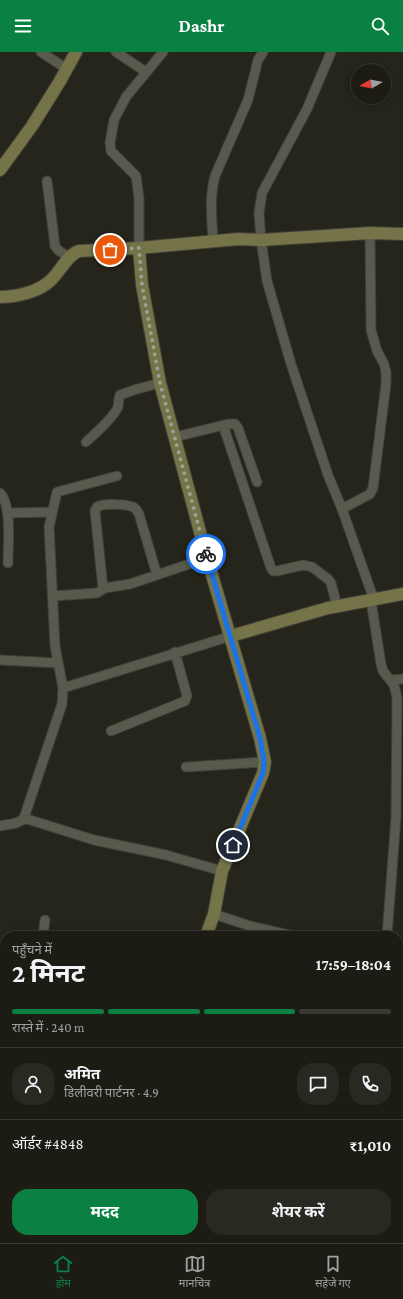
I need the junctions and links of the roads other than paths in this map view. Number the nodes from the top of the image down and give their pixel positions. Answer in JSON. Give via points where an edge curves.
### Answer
{"nodes":[{"id":1,"x":41,"y":52,"type":"edge"},
{"id":2,"x":76,"y":52,"type":"edge"},
{"id":3,"x":116,"y":52,"type":"edge"},
{"id":4,"x":163,"y":52,"type":"edge"},
{"id":5,"x":263,"y":52,"type":"edge"},
{"id":6,"x":331,"y":52,"type":"edge"},
{"id":7,"x":67,"y":69,"type":"junction"},
{"id":8,"x":146,"y":72,"type":"junction"},
{"id":9,"x":0,"y":170,"type":"edge"},
{"id":10,"x":47,"y":181,"type":"dead end"},
{"id":11,"x":370,"y":233,"type":"junction"},
{"id":12,"x":403,"y":234,"type":"edge"},
{"id":13,"x":261,"y":240,"type":"junction"},
{"id":14,"x":213,"y":241,"type":"junction"},
{"id":15,"x":139,"y":248,"type":"junction"},
{"id":16,"x":70,"y":258,"type":"junction"},
{"id":17,"x":0,"y":297,"type":"edge"},
{"id":18,"x":160,"y":383,"type":"junction"},
{"id":19,"x":223,"y":425,"type":"junction"},
{"id":20,"x":175,"y":437,"type":"junction"},
{"id":21,"x":86,"y":442,"type":"dead end"},
{"id":22,"x":117,"y":476,"type":"dead end"},
{"id":23,"x":257,"y":482,"type":"dead end"},
{"id":24,"x":0,"y":493,"type":"edge"},
{"id":25,"x":342,"y":509,"type":"junction"},
{"id":26,"x":52,"y":512,"type":"junction"},
{"id":27,"x":8,"y":513,"type":"junction"},
{"id":28,"x":207,"y":558,"type":"junction"},
{"id":29,"x":8,"y":563,"type":"dead end"},
{"id":30,"x":158,"y":575,"type":"junction"},
{"id":31,"x":103,"y":589,"type":"junction"},
{"id":32,"x":403,"y":594,"type":"edge"},
{"id":33,"x":53,"y":596,"type":"junction"},
{"id":34,"x":372,"y":600,"type":"junction"},
{"id":35,"x":337,"y":606,"type":"junction"},
{"id":36,"x":231,"y":636,"type":"junction"},
{"id":37,"x":175,"y":652,"type":"junction"},
{"id":38,"x":0,"y":660,"type":"edge"},
{"id":39,"x":58,"y":663,"type":"junction"},
{"id":40,"x":403,"y":679,"type":"edge"},
{"id":41,"x":391,"y":680,"type":"junction"},
{"id":42,"x":63,"y":688,"type":"junction"},
{"id":43,"x":400,"y":712,"type":"edge"},
{"id":44,"x":111,"y":731,"type":"dead end"},
{"id":45,"x":264,"y":762,"type":"junction"},
{"id":46,"x":186,"y":767,"type":"dead end"},
{"id":47,"x":24,"y":818,"type":"junction"},
{"id":48,"x":0,"y":826,"type":"edge"},
{"id":49,"x":222,"y":871,"type":"junction"},
{"id":50,"x":214,"y":914,"type":"junction"},
{"id":51,"x":45,"y":920,"type":"dead end"},
{"id":52,"x":44,"y":931,"type":"edge"},
{"id":53,"x":208,"y":931,"type":"edge"},
{"id":54,"x":272,"y":931,"type":"edge"},
{"id":55,"x":387,"y":931,"type":"edge"}],
"edges":[{"from":1,"to":7,"type":"street"},
{"from":2,"to":7,"type":"street"},
{"from":3,"to":8,"type":"street"},
{"from":4,"to":8,"type":"street"},
{"from":5,"to":14,"type":"street","via":[[258,60],[248,100],[212,187]]},
{"from":6,"to":13,"type":"street","via":[[304,116],[262,193],[259,213]]},
{"from":7,"to":9,"type":"street","via":[[32,126]]},
{"from":8,"to":15,"type":"street","via":[[119,108],[110,143],[111,151],[136,176],[139,198]]},
{"from":10,"to":16,"type":"street","via":[[55,246]]},
{"from":11,"to":12,"type":"street"},
{"from":11,"to":13,"type":"street"},
{"from":11,"to":25,"type":"street","via":[[371,330],[384,364],[386,384],[373,488],[370,494]]},
{"from":13,"to":14,"type":"street"},
{"from":13,"to":25,"type":"street","via":[[273,304],[325,468]]},
{"from":14,"to":15,"type":"street"},
{"from":15,"to":16,"type":"street","via":[[79,251]]},
{"from":15,"to":18,"type":"street","via":[[142,285]]},
{"from":16,"to":17,"type":"street","via":[[42,287]]},
{"from":18,"to":20,"type":"street"},
{"from":18,"to":21,"type":"street","via":[[120,395],[116,410]]},
{"from":19,"to":20,"type":"street"},
{"from":19,"to":23,"type":"street","via":[[232,423],[238,428]]},
{"from":19,"to":35,"type":"street","via":[[271,568],[277,571],[303,565],[312,567],[331,583]]},
{"from":20,"to":28,"type":"street"},
{"from":22,"to":26,"type":"street","via":[[57,492]]},
{"from":24,"to":27,"type":"street","via":[[5,500]]},
{"from":25,"to":34,"type":"street"},
{"from":26,"to":27,"type":"street"},
{"from":26,"to":33,"type":"street","via":[[49,526]]},
{"from":27,"to":29,"type":"street"},
{"from":28,"to":30,"type":"street"},
{"from":28,"to":36,"type":"street"},
{"from":30,"to":31,"type":"street"},
{"from":30,"to":31,"type":"street","via":[[136,509],[100,505],[95,511]]},
{"from":31,"to":33,"type":"street","via":[[95,594]]},
{"from":32,"to":34,"type":"street"},
{"from":33,"to":39,"type":"street"},
{"from":34,"to":35,"type":"street"},
{"from":34,"to":41,"type":"street","via":[[381,664],[383,672]]},
{"from":35,"to":36,"type":"street"},
{"from":36,"to":37,"type":"street"},
{"from":36,"to":45,"type":"street","via":[[260,738]]},
{"from":37,"to":42,"type":"street"},
{"from":37,"to":44,"type":"street","via":[[185,701]]},
{"from":38,"to":39,"type":"street"},
{"from":39,"to":42,"type":"street"},
{"from":40,"to":41,"type":"street"},
{"from":41,"to":43,"type":"street","via":[[396,690]]},
{"from":42,"to":47,"type":"street","via":[[62,704]]},
{"from":43,"to":55,"type":"street","via":[[396,817]]},
{"from":45,"to":46,"type":"street"},
{"from":45,"to":49,"type":"street","via":[[263,773]]},
{"from":47,"to":48,"type":"street","via":[[22,821]]},
{"from":47,"to":49,"type":"street","via":[[94,840],[166,855]]},
{"from":49,"to":50,"type":"street"},
{"from":50,"to":53,"type":"street"},
{"from":50,"to":54,"type":"street"},
{"from":51,"to":52,"type":"street"}]}
